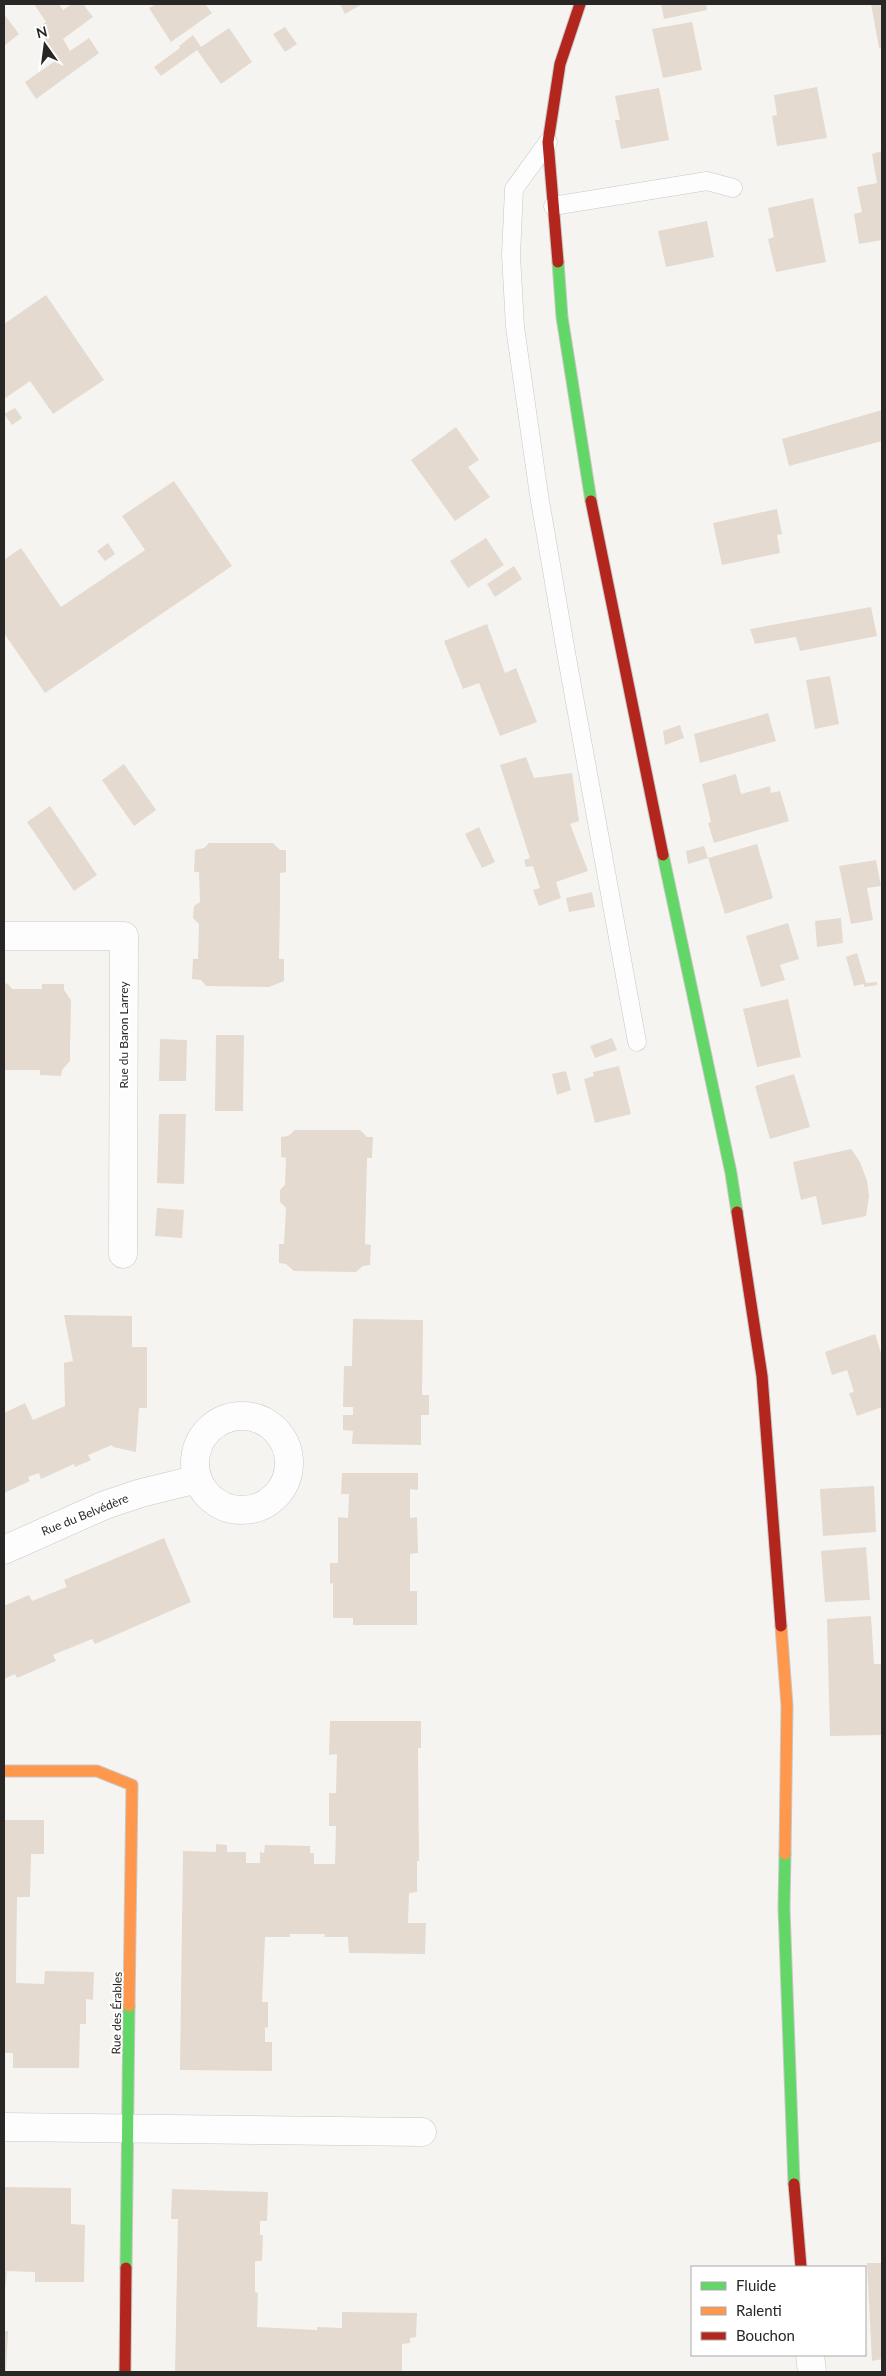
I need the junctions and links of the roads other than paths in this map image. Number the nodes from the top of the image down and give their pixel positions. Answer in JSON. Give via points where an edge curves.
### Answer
{"nodes":[{"id":1,"x":580,"y":4,"type":"edge"},
{"id":2,"x":548,"y":142,"type":"junction"},
{"id":3,"x":733,"y":188,"type":"dead end"},
{"id":4,"x":553,"y":206,"type":"junction"},
{"id":5,"x":4,"y":936,"type":"edge"},
{"id":6,"x":637,"y":1042,"type":"dead end"},
{"id":7,"x":123,"y":1254,"type":"dead end"},
{"id":8,"x":198,"y":1479,"type":"dead end"},
{"id":9,"x":4,"y":1550,"type":"edge"},
{"id":10,"x":4,"y":1771,"type":"edge"},
{"id":11,"x":4,"y":2127,"type":"edge"},
{"id":12,"x":129,"y":2129,"type":"junction"},
{"id":13,"x":422,"y":2132,"type":"dead end"},
{"id":14,"x":801,"y":2266,"type":"edge"},
{"id":15,"x":810,"y":2356,"type":"edge"},
{"id":16,"x":125,"y":2372,"type":"edge"},
{"id":17,"x":812,"y":2372,"type":"edge"}],
"edges":[{"from":1,"to":2,"type":"street","via":[[560,64]]},
{"from":2,"to":4,"type":"street"},
{"from":2,"to":6,"type":"lane","via":[[514,189],[511,255],[515,327],[550,562]]},
{"from":3,"to":4,"type":"lane","via":[[707,180]]},
{"from":4,"to":14,"type":"street","via":[[562,317],[592,506],[731,1173],[762,1376],[787,1706],[784,1908],[795,2210]]},
{"from":5,"to":7,"type":"street","name":"Rue du Baron Larrey","via":[[124,936]]},
{"from":8,"to":9,"type":"street","name":"Rue du Belvédère","via":[[105,1505]]},
{"from":10,"to":12,"type":"street","name":"Rue des Érables","via":[[97,1772],[132,1785]]},
{"from":11,"to":12,"type":"street"},
{"from":12,"to":13,"type":"street"},
{"from":12,"to":16,"type":"street","name":"Rue des Érables"},
{"from":15,"to":17,"type":"street"}]}
